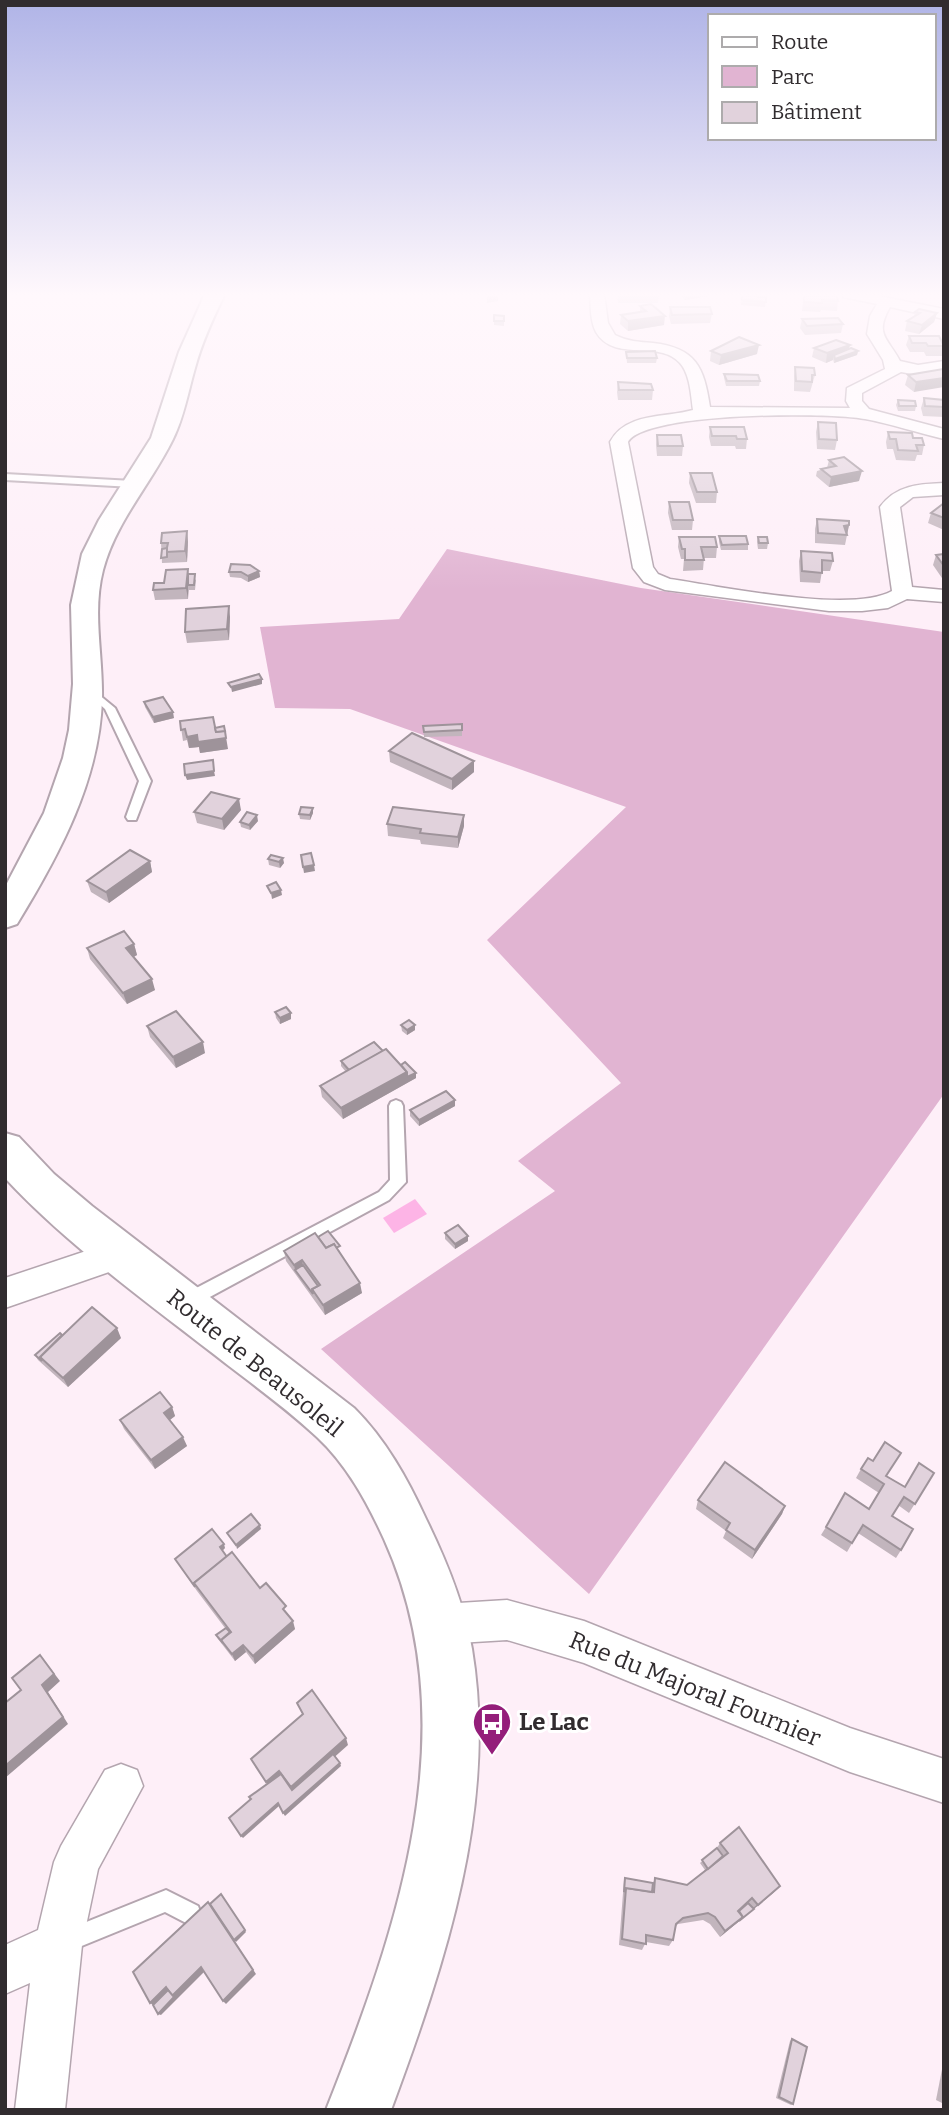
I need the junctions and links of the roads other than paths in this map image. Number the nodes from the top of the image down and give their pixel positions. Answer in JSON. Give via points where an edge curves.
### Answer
{"nodes":[{"id":1,"x":178,"y":393,"type":"edge"},
{"id":2,"x":697,"y":393,"type":"edge"},
{"id":3,"x":853,"y":393,"type":"edge"},
{"id":4,"x":702,"y":412,"type":"junction"},
{"id":5,"x":863,"y":413,"type":"junction"},
{"id":6,"x":944,"y":434,"type":"edge"},
{"id":7,"x":5,"y":477,"type":"edge"},
{"id":8,"x":132,"y":484,"type":"junction"},
{"id":9,"x":944,"y":489,"type":"edge"},
{"id":10,"x":923,"y":490,"type":"junction"},
{"id":11,"x":944,"y":498,"type":"edge"},
{"id":12,"x":903,"y":593,"type":"junction"},
{"id":13,"x":944,"y":596,"type":"edge"},
{"id":14,"x":87,"y":698,"type":"junction"},
{"id":15,"x":132,"y":817,"type":"dead end"},
{"id":16,"x":5,"y":916,"type":"edge"},
{"id":17,"x":396,"y":1106,"type":"dead end"},
{"id":18,"x":5,"y":1149,"type":"edge"},
{"id":19,"x":114,"y":1249,"type":"junction"},
{"id":20,"x":5,"y":1293,"type":"edge"},
{"id":21,"x":184,"y":1304,"type":"junction"},
{"id":22,"x":442,"y":1624,"type":"junction"},
{"id":23,"x":944,"y":1781,"type":"edge"},
{"id":24,"x":121,"y":1786,"type":"dead end"},
{"id":25,"x":190,"y":1914,"type":"dead end"},
{"id":26,"x":58,"y":1945,"type":"junction"},
{"id":27,"x":5,"y":1970,"type":"edge"},
{"id":28,"x":388,"y":2032,"type":"junction"},
{"id":29,"x":40,"y":2110,"type":"edge"},
{"id":30,"x":358,"y":2110,"type":"edge"},
{"id":31,"x":374,"y":2110,"type":"edge"}],
"edges":[{"from":1,"to":8,"type":"main road","via":[[161,440]]},
{"from":2,"to":4,"type":"street"},
{"from":3,"to":5,"type":"street","via":[[853,401]]},
{"from":4,"to":5,"type":"street"},
{"from":4,"to":12,"type":"street","via":[[626,430],[619,442],[643,568],[651,578],[664,584],[817,604],[877,605]]},
{"from":5,"to":6,"type":"street"},
{"from":7,"to":8,"type":"lane"},
{"from":8,"to":14,"type":"main road","via":[[103,535],[86,589],[82,609]]},
{"from":9,"to":10,"type":"street"},
{"from":10,"to":11,"type":"street"},
{"from":10,"to":12,"type":"street","via":[[902,494],[890,507]]},
{"from":12,"to":13,"type":"street"},
{"from":14,"to":15,"type":"lane","via":[[98,697],[110,708],[145,781]]},
{"from":14,"to":16,"type":"main road","via":[[72,783],[47,844]]},
{"from":17,"to":21,"type":"lane","via":[[398,1182],[384,1196]]},
{"from":18,"to":19,"type":"main road","name":"Route de Beausoleil","via":[[66,1210]]},
{"from":19,"to":20,"type":"street","via":[[97,1262]]},
{"from":19,"to":21,"type":"main road","name":"Route de Beausoleil"},
{"from":21,"to":22,"type":"main road","name":"Route de Beausoleil","via":[[337,1424],[350,1440],[376,1474],[416,1547]]},
{"from":22,"to":23,"type":"street","name":"Rue du Majoral Fournier","via":[[507,1620],[584,1642],[850,1750]]},
{"from":22,"to":28,"type":"main road","name":"Route de Beausoleil","via":[[451,1709],[445,1816],[432,1889]]},
{"from":24,"to":26,"type":"street","via":[[77,1863]]},
{"from":25,"to":26,"type":"lane","via":[[166,1900]]},
{"from":26,"to":27,"type":"street"},
{"from":26,"to":29,"type":"street"},
{"from":28,"to":30,"type":"main road"},
{"from":28,"to":31,"type":"main road"}]}
